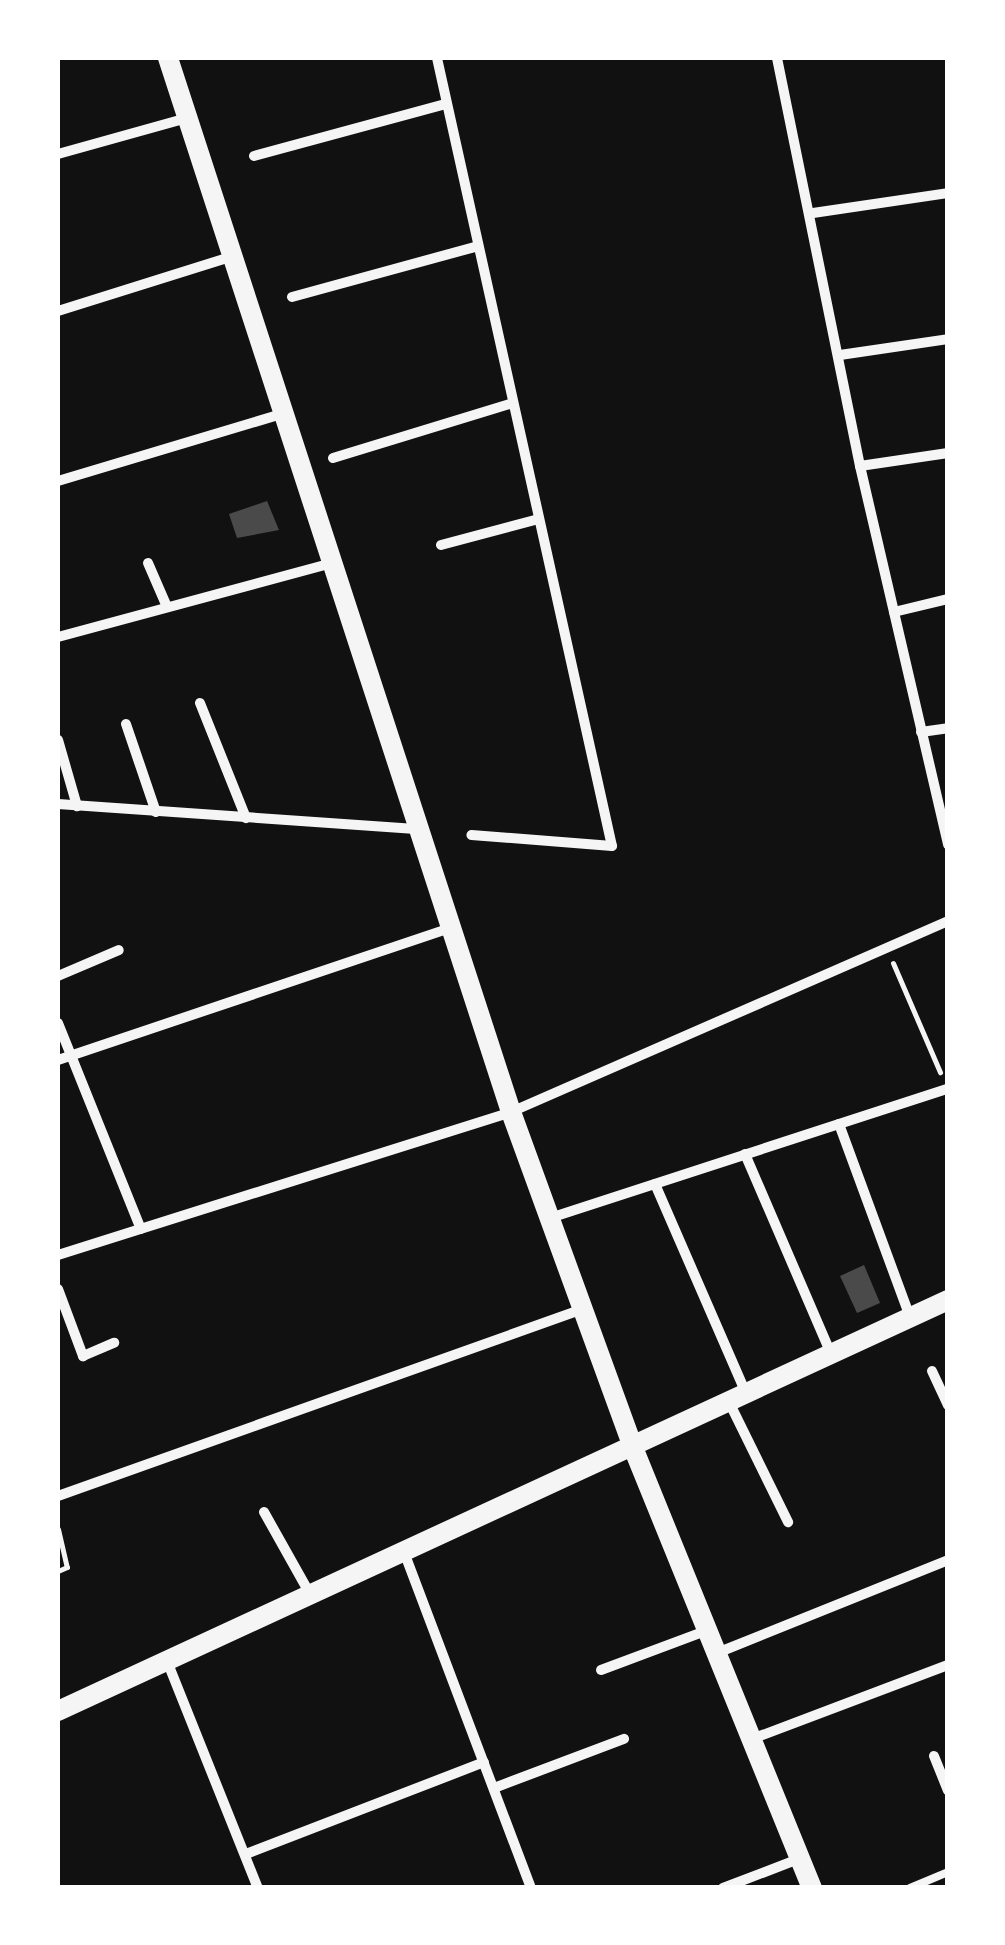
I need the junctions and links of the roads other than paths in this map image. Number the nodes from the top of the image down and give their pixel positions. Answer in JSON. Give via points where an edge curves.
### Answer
{"nodes":[{"id":1,"x":168,"y":58,"type":"edge"},
{"id":2,"x":437,"y":58,"type":"edge"},
{"id":3,"x":777,"y":58,"type":"edge"},
{"id":4,"x":446,"y":104,"type":"junction"},
{"id":5,"x":188,"y":118,"type":"junction"},
{"id":6,"x":58,"y":154,"type":"edge"},
{"id":7,"x":254,"y":156,"type":"dead end"},
{"id":8,"x":948,"y":193,"type":"edge"},
{"id":9,"x":813,"y":213,"type":"junction"},
{"id":10,"x":478,"y":246,"type":"junction"},
{"id":11,"x":234,"y":256,"type":"junction"},
{"id":12,"x":292,"y":297,"type":"dead end"},
{"id":13,"x":58,"y":311,"type":"edge"},
{"id":14,"x":948,"y":339,"type":"edge"},
{"id":15,"x":840,"y":355,"type":"junction"},
{"id":16,"x":513,"y":403,"type":"junction"},
{"id":17,"x":284,"y":413,"type":"junction"},
{"id":18,"x":948,"y":454,"type":"edge"},
{"id":19,"x":332,"y":458,"type":"dead end"},
{"id":20,"x":860,"y":466,"type":"junction"},
{"id":21,"x":58,"y":481,"type":"edge"},
{"id":22,"x":539,"y":519,"type":"junction"},
{"id":23,"x":441,"y":545,"type":"dead end"},
{"id":24,"x":148,"y":563,"type":"dead end"},
{"id":25,"x":332,"y":563,"type":"junction"},
{"id":26,"x":948,"y":599,"type":"edge"},
{"id":27,"x":167,"y":608,"type":"junction"},
{"id":28,"x":894,"y":612,"type":"junction"},
{"id":29,"x":58,"y":637,"type":"edge"},
{"id":30,"x":200,"y":703,"type":"dead end"},
{"id":31,"x":126,"y":724,"type":"dead end"},
{"id":32,"x":948,"y":728,"type":"edge"},
{"id":33,"x":922,"y":732,"type":"junction"},
{"id":34,"x":58,"y":740,"type":"edge"},
{"id":35,"x":58,"y":804,"type":"edge"},
{"id":36,"x":77,"y":806,"type":"junction"},
{"id":37,"x":156,"y":812,"type":"junction"},
{"id":38,"x":246,"y":818,"type":"junction"},
{"id":39,"x":419,"y":829,"type":"junction"},
{"id":40,"x":471,"y":835,"type":"dead end"},
{"id":41,"x":948,"y":845,"type":"edge"},
{"id":42,"x":948,"y":921,"type":"edge"},
{"id":43,"x":452,"y":928,"type":"junction"},
{"id":44,"x":120,"y":950,"type":"dead end"},
{"id":45,"x":58,"y":976,"type":"edge"},
{"id":46,"x":58,"y":1022,"type":"edge"},
{"id":47,"x":70,"y":1054,"type":"junction"},
{"id":48,"x":58,"y":1060,"type":"edge"},
{"id":49,"x":947,"y":1089,"type":"edge"},
{"id":50,"x":512,"y":1112,"type":"junction"},
{"id":51,"x":839,"y":1124,"type":"junction"},
{"id":52,"x":745,"y":1154,"type":"junction"},
{"id":53,"x":655,"y":1184,"type":"junction"},
{"id":54,"x":550,"y":1218,"type":"junction"},
{"id":55,"x":141,"y":1229,"type":"junction"},
{"id":56,"x":58,"y":1255,"type":"edge"},
{"id":57,"x":58,"y":1289,"type":"edge"},
{"id":58,"x":948,"y":1300,"type":"edge"},
{"id":59,"x":583,"y":1309,"type":"junction"},
{"id":60,"x":910,"y":1318,"type":"junction"},
{"id":61,"x":114,"y":1343,"type":"dead end"},
{"id":62,"x":831,"y":1354,"type":"junction"},
{"id":63,"x":932,"y":1371,"type":"dead end"},
{"id":64,"x":737,"y":1397,"type":"junction"},
{"id":65,"x":948,"y":1404,"type":"edge"},
{"id":66,"x":632,"y":1445,"type":"junction"},
{"id":67,"x":58,"y":1496,"type":"edge"},
{"id":68,"x":264,"y":1512,"type":"dead end"},
{"id":69,"x":788,"y":1522,"type":"dead end"},
{"id":70,"x":403,"y":1551,"type":"junction"},
{"id":71,"x":948,"y":1560,"type":"edge"},
{"id":72,"x":310,"y":1594,"type":"junction"},
{"id":73,"x":708,"y":1630,"type":"junction"},
{"id":74,"x":717,"y":1653,"type":"junction"},
{"id":75,"x":166,"y":1660,"type":"junction"},
{"id":76,"x":948,"y":1665,"type":"edge"},
{"id":77,"x":601,"y":1670,"type":"dead end"},
{"id":78,"x":58,"y":1710,"type":"edge"},
{"id":79,"x":624,"y":1739,"type":"dead end"},
{"id":80,"x":752,"y":1739,"type":"junction"},
{"id":81,"x":934,"y":1756,"type":"dead end"},
{"id":82,"x":484,"y":1762,"type":"junction"},
{"id":83,"x":494,"y":1788,"type":"junction"},
{"id":84,"x":948,"y":1790,"type":"edge"},
{"id":85,"x":246,"y":1854,"type":"junction"},
{"id":86,"x":800,"y":1858,"type":"junction"},
{"id":87,"x":948,"y":1872,"type":"edge"},
{"id":88,"x":258,"y":1888,"type":"edge"},
{"id":89,"x":532,"y":1888,"type":"edge"},
{"id":90,"x":723,"y":1888,"type":"edge"},
{"id":91,"x":812,"y":1888,"type":"edge"},
{"id":92,"x":910,"y":1888,"type":"edge"}],
"edges":[{"from":1,"to":5,"type":"main road"},
{"from":2,"to":4,"type":"street"},
{"from":3,"to":9,"type":"street"},
{"from":4,"to":7,"type":"street"},
{"from":4,"to":10,"type":"street"},
{"from":5,"to":6,"type":"street"},
{"from":5,"to":11,"type":"main road"},
{"from":8,"to":9,"type":"street"},
{"from":9,"to":15,"type":"street"},
{"from":10,"to":12,"type":"street"},
{"from":10,"to":16,"type":"street"},
{"from":11,"to":13,"type":"street"},
{"from":11,"to":17,"type":"main road"},
{"from":14,"to":15,"type":"street"},
{"from":15,"to":20,"type":"street"},
{"from":16,"to":19,"type":"street"},
{"from":16,"to":22,"type":"street"},
{"from":17,"to":21,"type":"street"},
{"from":17,"to":25,"type":"main road"},
{"from":18,"to":20,"type":"street"},
{"from":20,"to":28,"type":"street"},
{"from":22,"to":23,"type":"street"},
{"from":22,"to":40,"type":"street","via":[[612,846]]},
{"from":24,"to":27,"type":"street"},
{"from":25,"to":27,"type":"street"},
{"from":25,"to":39,"type":"main road"},
{"from":26,"to":28,"type":"street"},
{"from":27,"to":29,"type":"street"},
{"from":28,"to":33,"type":"street"},
{"from":30,"to":38,"type":"street"},
{"from":31,"to":37,"type":"street"},
{"from":32,"to":33,"type":"street"},
{"from":33,"to":41,"type":"street"},
{"from":34,"to":36,"type":"street"},
{"from":35,"to":36,"type":"street"},
{"from":36,"to":37,"type":"street"},
{"from":37,"to":38,"type":"street"},
{"from":38,"to":39,"type":"street"},
{"from":39,"to":43,"type":"main road"},
{"from":42,"to":50,"type":"street"},
{"from":43,"to":47,"type":"street"},
{"from":43,"to":50,"type":"main road"},
{"from":44,"to":45,"type":"street"},
{"from":46,"to":47,"type":"street"},
{"from":47,"to":48,"type":"street"},
{"from":47,"to":55,"type":"street"},
{"from":49,"to":51,"type":"street"},
{"from":50,"to":54,"type":"main road"},
{"from":50,"to":55,"type":"street"},
{"from":51,"to":52,"type":"street"},
{"from":51,"to":60,"type":"street"},
{"from":52,"to":53,"type":"street"},
{"from":52,"to":62,"type":"street"},
{"from":53,"to":54,"type":"street"},
{"from":53,"to":64,"type":"street"},
{"from":54,"to":59,"type":"main road"},
{"from":55,"to":56,"type":"street"},
{"from":57,"to":61,"type":"street","via":[[83,1356]]},
{"from":58,"to":60,"type":"main road"},
{"from":59,"to":66,"type":"main road"},
{"from":59,"to":67,"type":"street"},
{"from":60,"to":62,"type":"main road"},
{"from":62,"to":64,"type":"main road"},
{"from":63,"to":65,"type":"street"},
{"from":64,"to":66,"type":"main road"},
{"from":64,"to":69,"type":"street"},
{"from":66,"to":70,"type":"main road"},
{"from":66,"to":73,"type":"main road"},
{"from":68,"to":72,"type":"street"},
{"from":70,"to":72,"type":"main road"},
{"from":70,"to":82,"type":"street"},
{"from":71,"to":74,"type":"street"},
{"from":72,"to":75,"type":"main road"},
{"from":73,"to":74,"type":"main road"},
{"from":73,"to":77,"type":"street"},
{"from":74,"to":80,"type":"main road"},
{"from":75,"to":78,"type":"main road"},
{"from":75,"to":85,"type":"street"},
{"from":76,"to":80,"type":"street"},
{"from":79,"to":83,"type":"street"},
{"from":80,"to":86,"type":"main road"},
{"from":81,"to":84,"type":"street"},
{"from":82,"to":83,"type":"street"},
{"from":82,"to":85,"type":"street"},
{"from":83,"to":89,"type":"street"},
{"from":85,"to":88,"type":"street"},
{"from":86,"to":90,"type":"street"},
{"from":86,"to":91,"type":"main road"},
{"from":87,"to":92,"type":"lane"}]}
